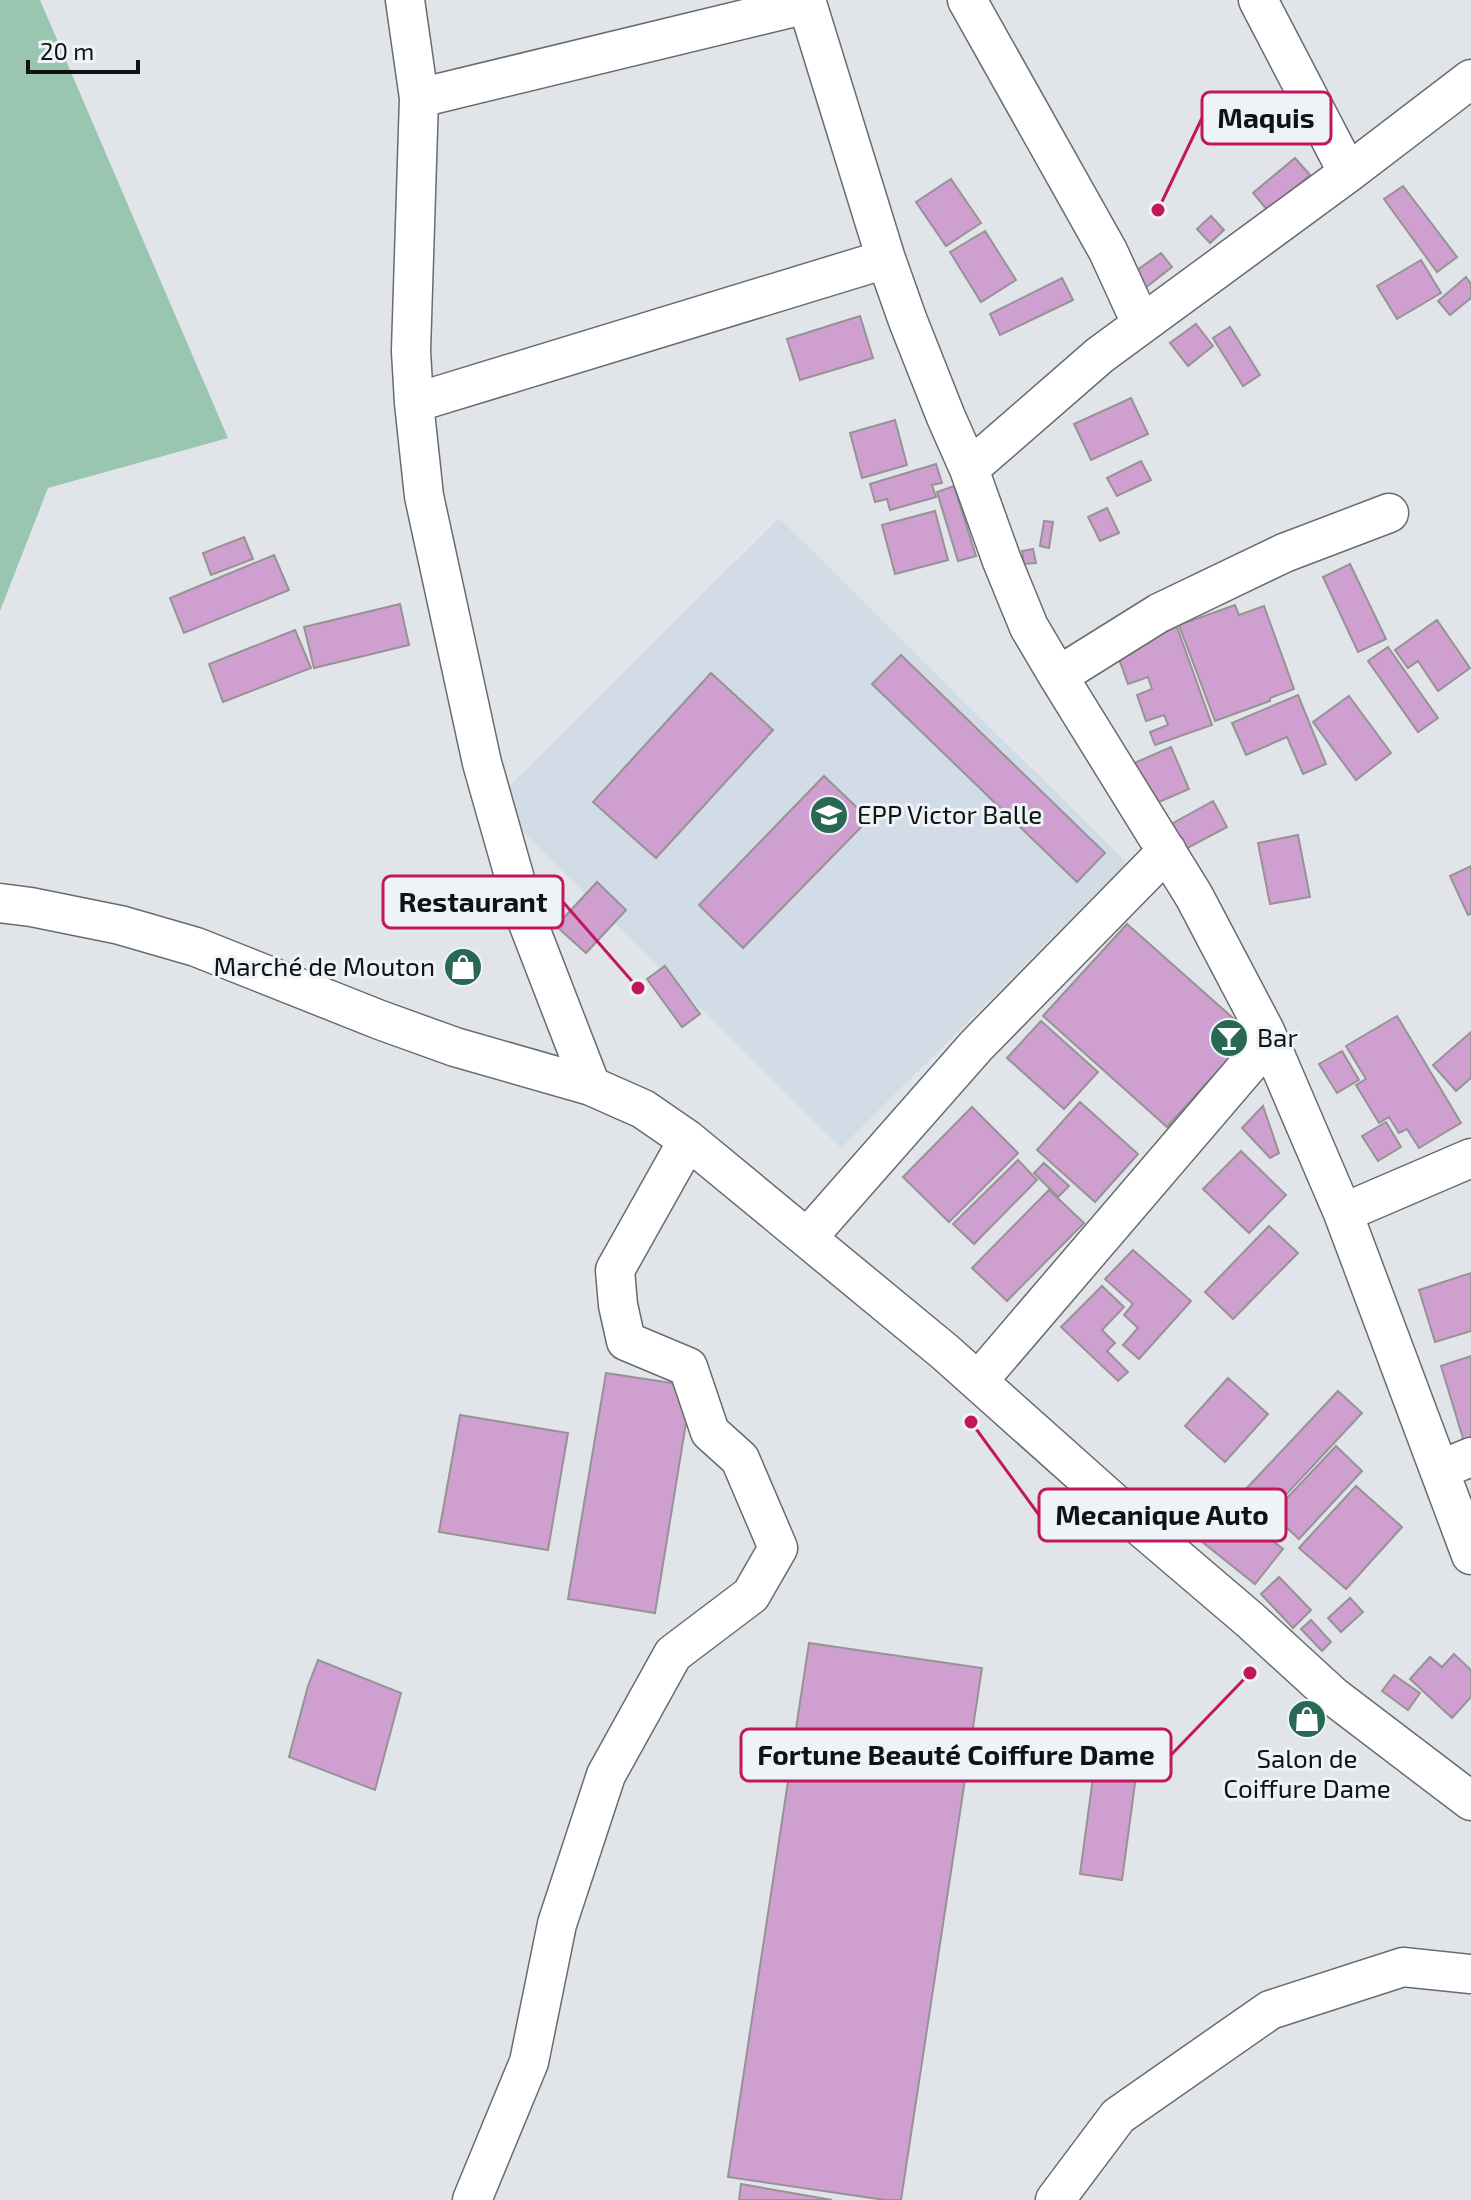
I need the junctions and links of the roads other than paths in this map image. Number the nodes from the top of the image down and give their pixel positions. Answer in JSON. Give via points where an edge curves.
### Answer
{"nodes":[{"id":1,"x":405,"y":0,"type":"edge"},
{"id":2,"x":967,"y":0,"type":"edge"},
{"id":3,"x":1258,"y":0,"type":"edge"},
{"id":4,"x":806,"y":2,"type":"edge"},
{"id":5,"x":1471,"y":79,"type":"edge"},
{"id":6,"x":419,"y":98,"type":"junction"},
{"id":7,"x":1348,"y":173,"type":"junction"},
{"id":8,"x":886,"y":259,"type":"junction"},
{"id":9,"x":1141,"y":323,"type":"junction"},
{"id":10,"x":414,"y":403,"type":"junction"},
{"id":11,"x":969,"y":469,"type":"junction"},
{"id":12,"x":1389,"y":513,"type":"dead end"},
{"id":13,"x":1058,"y":676,"type":"junction"},
{"id":14,"x":1167,"y":851,"type":"junction"},
{"id":15,"x":0,"y":903,"type":"edge"},
{"id":16,"x":1269,"y":1041,"type":"junction"},
{"id":17,"x":591,"y":1086,"type":"junction"},
{"id":18,"x":688,"y":1140,"type":"junction"},
{"id":19,"x":1471,"y":1158,"type":"edge"},
{"id":20,"x":1343,"y":1213,"type":"junction"},
{"id":21,"x":807,"y":1238,"type":"junction"},
{"id":22,"x":978,"y":1381,"type":"junction"},
{"id":23,"x":1455,"y":1464,"type":"edge"},
{"id":24,"x":1471,"y":1555,"type":"edge"},
{"id":25,"x":1471,"y":1801,"type":"edge"},
{"id":26,"x":1471,"y":1974,"type":"edge"},
{"id":27,"x":472,"y":2200,"type":"edge"},
{"id":28,"x":1055,"y":2200,"type":"edge"}],
"edges":[{"from":1,"to":6,"type":"street"},
{"from":2,"to":9,"type":"street","via":[[1108,251]]},
{"from":3,"to":7,"type":"street"},
{"from":4,"to":6,"type":"street"},
{"from":4,"to":8,"type":"street"},
{"from":5,"to":7,"type":"street"},
{"from":6,"to":10,"type":"street"},
{"from":7,"to":9,"type":"street"},
{"from":8,"to":10,"type":"street"},
{"from":8,"to":11,"type":"street"},
{"from":9,"to":11,"type":"street"},
{"from":10,"to":17,"type":"street","via":[[424,496],[482,763],[526,918]]},
{"from":11,"to":13,"type":"street","via":[[1029,627]]},
{"from":12,"to":13,"type":"street","via":[[1284,553],[1159,613]]},
{"from":13,"to":14,"type":"street"},
{"from":14,"to":16,"type":"street"},
{"from":14,"to":21,"type":"street","via":[[976,1046]]},
{"from":15,"to":17,"type":"street","via":[[120,925],[196,947],[455,1047]]},
{"from":16,"to":20,"type":"street"},
{"from":16,"to":22,"type":"street"},
{"from":17,"to":18,"type":"street","via":[[643,1109]]},
{"from":18,"to":21,"type":"street"},
{"from":18,"to":27,"type":"street","via":[[615,1270],[618,1305],[626,1341],[688,1367],[710,1432],[740,1459],[778,1548],[751,1595],[673,1654],[606,1775],[557,1924],[529,2062]]},
{"from":19,"to":20,"type":"street"},
{"from":20,"to":23,"type":"street"},
{"from":21,"to":22,"type":"street"},
{"from":22,"to":25,"type":"street","via":[[1333,1696]]},
{"from":23,"to":24,"type":"street"},
{"from":26,"to":28,"type":"street","via":[[1403,1967],[1270,2010],[1118,2116]]}]}
